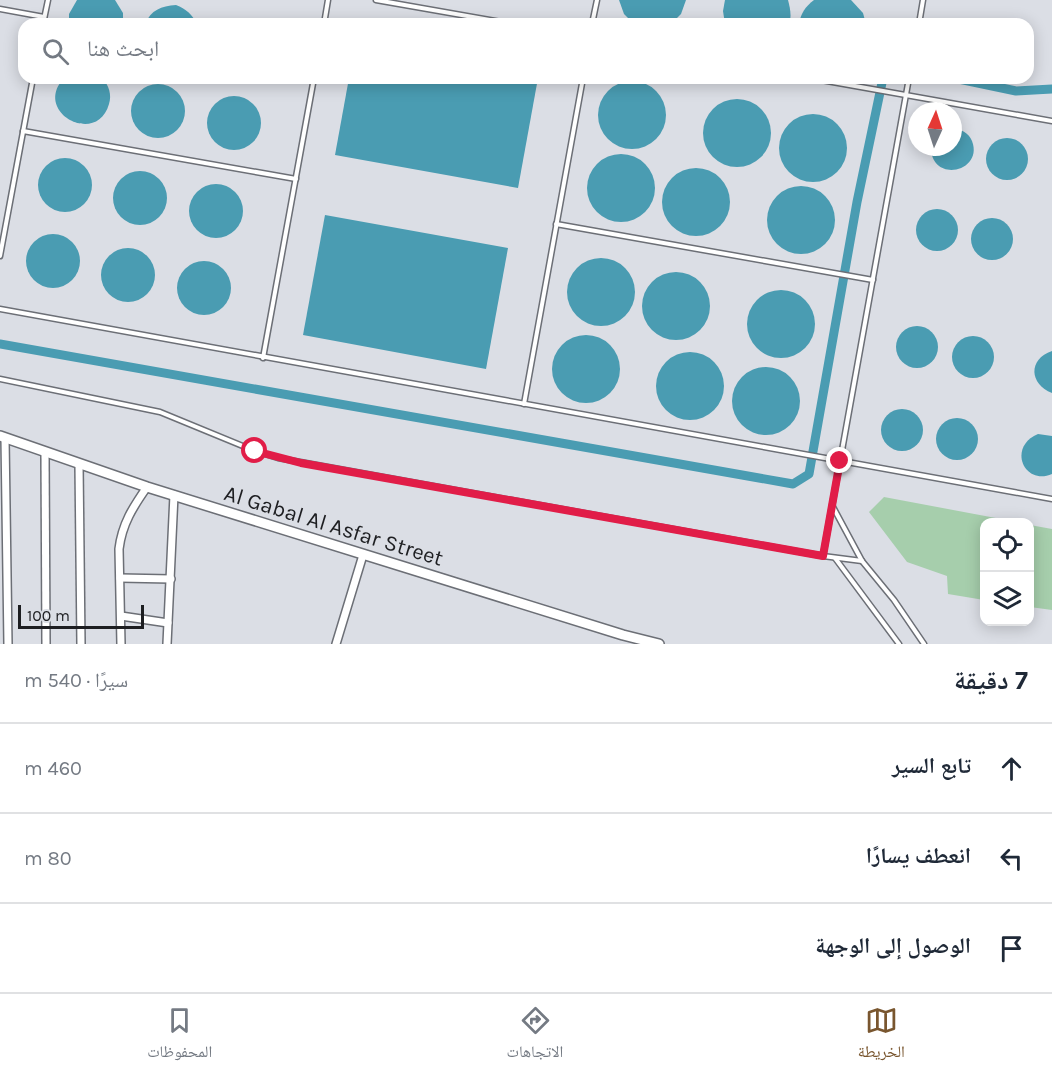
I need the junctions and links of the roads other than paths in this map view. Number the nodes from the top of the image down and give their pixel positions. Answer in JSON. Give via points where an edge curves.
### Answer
{"nodes":[{"id":1,"x":48,"y":0,"type":"edge"},
{"id":2,"x":328,"y":0,"type":"edge"},
{"id":3,"x":376,"y":0,"type":"edge"},
{"id":4,"x":597,"y":0,"type":"edge"},
{"id":5,"x":923,"y":0,"type":"edge"},
{"id":6,"x":0,"y":9,"type":"edge"},
{"id":7,"x":44,"y":17,"type":"joint"},
{"id":8,"x":325,"y":18,"type":"edge"},
{"id":9,"x":479,"y":18,"type":"edge"},
{"id":10,"x":593,"y":18,"type":"edge"},
{"id":11,"x":920,"y":18,"type":"edge"},
{"id":12,"x":32,"y":84,"type":"edge"},
{"id":13,"x":313,"y":84,"type":"edge"},
{"id":14,"x":582,"y":84,"type":"edge"},
{"id":15,"x":842,"y":84,"type":"edge"},
{"id":16,"x":908,"y":84,"type":"edge"},
{"id":17,"x":906,"y":96,"type":"junction"},
{"id":18,"x":1052,"y":121,"type":"edge"},
{"id":19,"x":23,"y":131,"type":"junction"},
{"id":20,"x":296,"y":179,"type":"junction"},
{"id":21,"x":556,"y":224,"type":"junction"},
{"id":22,"x":0,"y":256,"type":"edge"},
{"id":23,"x":873,"y":280,"type":"junction"},
{"id":24,"x":0,"y":309,"type":"edge"},
{"id":25,"x":263,"y":358,"type":"junction"},
{"id":26,"x":0,"y":379,"type":"edge"},
{"id":27,"x":524,"y":404,"type":"junction"},
{"id":28,"x":2,"y":437,"type":"edge"},
{"id":29,"x":45,"y":452,"type":"junction"},
{"id":30,"x":840,"y":461,"type":"junction"},
{"id":31,"x":79,"y":464,"type":"junction"},
{"id":32,"x":147,"y":487,"type":"junction"},
{"id":33,"x":174,"y":495,"type":"junction"},
{"id":34,"x":3,"y":497,"type":"edge"},
{"id":35,"x":1052,"y":499,"type":"edge"},
{"id":36,"x":832,"y":506,"type":"junction"},
{"id":37,"x":363,"y":555,"type":"junction"},
{"id":38,"x":823,"y":556,"type":"junction"},
{"id":39,"x":835,"y":557,"type":"junction"},
{"id":40,"x":862,"y":561,"type":"junction"},
{"id":41,"x":4,"y":566,"type":"edge"},
{"id":42,"x":120,"y":578,"type":"junction"},
{"id":43,"x":171,"y":579,"type":"junction"},
{"id":44,"x":121,"y":616,"type":"junction"},
{"id":45,"x":168,"y":623,"type":"junction"},
{"id":46,"x":8,"y":644,"type":"edge"},
{"id":47,"x":46,"y":644,"type":"edge"},
{"id":48,"x":81,"y":644,"type":"edge"},
{"id":49,"x":121,"y":644,"type":"edge"},
{"id":50,"x":167,"y":644,"type":"edge"},
{"id":51,"x":336,"y":644,"type":"edge"},
{"id":52,"x":659,"y":644,"type":"edge"},
{"id":53,"x":899,"y":644,"type":"edge"},
{"id":54,"x":924,"y":644,"type":"edge"}],
"edges":[{"from":1,"to":7,"type":"lane"},
{"from":2,"to":8,"type":"lane"},
{"from":3,"to":9,"type":"lane"},
{"from":4,"to":10,"type":"lane"},
{"from":5,"to":11,"type":"lane"},
{"from":6,"to":7,"type":"lane"},
{"from":12,"to":19,"type":"lane"},
{"from":13,"to":20,"type":"lane"},
{"from":14,"to":21,"type":"lane"},
{"from":15,"to":17,"type":"lane"},
{"from":16,"to":17,"type":"lane"},
{"from":17,"to":18,"type":"lane"},
{"from":17,"to":23,"type":"lane"},
{"from":19,"to":20,"type":"lane"},
{"from":19,"to":22,"type":"lane"},
{"from":20,"to":25,"type":"lane"},
{"from":21,"to":23,"type":"lane"},
{"from":21,"to":27,"type":"lane"},
{"from":23,"to":30,"type":"lane"},
{"from":24,"to":25,"type":"lane"},
{"from":25,"to":27,"type":"lane"},
{"from":26,"to":38,"type":"lane","via":[[160,412],[278,458]]},
{"from":27,"to":30,"type":"lane"},
{"from":28,"to":29,"type":"street","name":"Al Gabal Al Asfar Street"},
{"from":28,"to":34,"type":"street"},
{"from":29,"to":31,"type":"street","name":"Al Gabal Al Asfar Street"},
{"from":29,"to":47,"type":"street"},
{"from":30,"to":35,"type":"lane"},
{"from":30,"to":36,"type":"lane"},
{"from":31,"to":32,"type":"street","name":"Al Gabal Al Asfar Street"},
{"from":31,"to":48,"type":"street"},
{"from":32,"to":33,"type":"street","name":"Al Gabal Al Asfar Street"},
{"from":32,"to":42,"type":"street","via":[[121,536]]},
{"from":33,"to":37,"type":"street","name":"Al Gabal Al Asfar Street"},
{"from":33,"to":43,"type":"street"},
{"from":34,"to":41,"type":"street"},
{"from":36,"to":38,"type":"lane"},
{"from":36,"to":40,"type":"lane"},
{"from":37,"to":51,"type":"street"},
{"from":37,"to":52,"type":"street","name":"Al Gabal Al Asfar Street"},
{"from":38,"to":39,"type":"lane"},
{"from":39,"to":40,"type":"lane"},
{"from":39,"to":53,"type":"lane"},
{"from":40,"to":54,"type":"lane"},
{"from":41,"to":46,"type":"street"},
{"from":42,"to":43,"type":"street"},
{"from":42,"to":44,"type":"street"},
{"from":43,"to":45,"type":"street"},
{"from":44,"to":45,"type":"street"},
{"from":44,"to":49,"type":"street"},
{"from":45,"to":50,"type":"street"}]}
